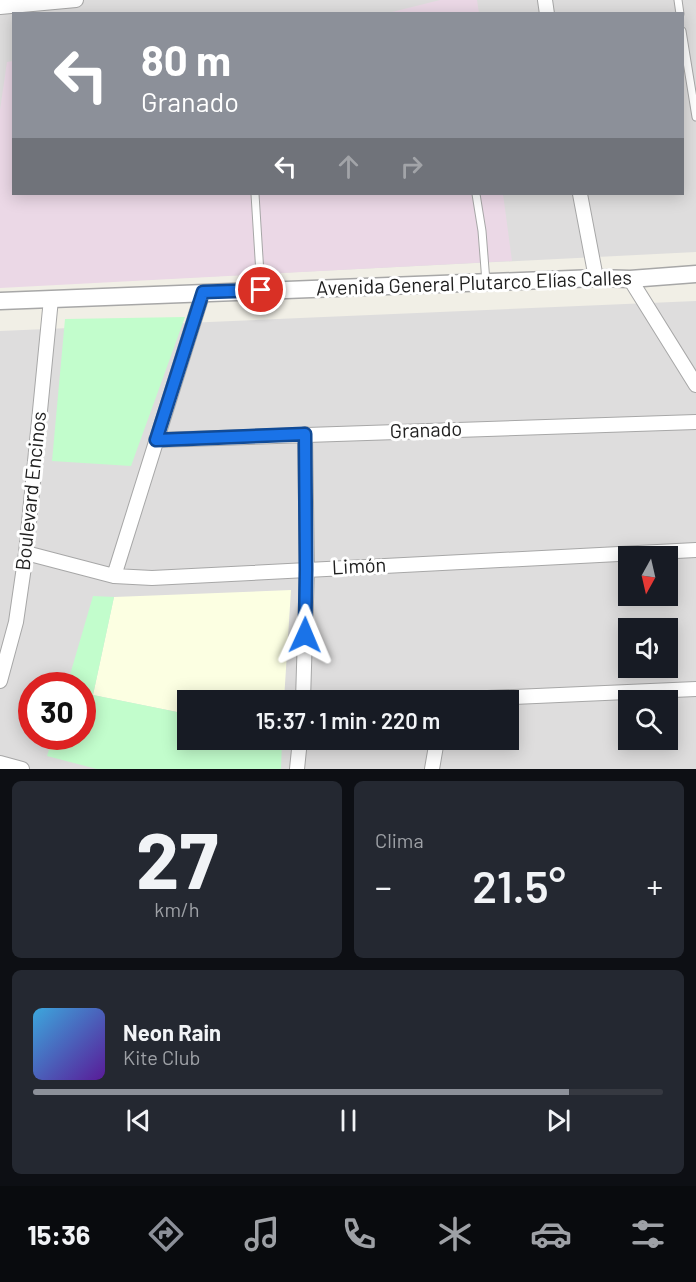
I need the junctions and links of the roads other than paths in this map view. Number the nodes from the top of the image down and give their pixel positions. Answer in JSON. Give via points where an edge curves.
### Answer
{"nodes":[{"id":1,"x":76,"y":0,"type":"edge"},
{"id":2,"x":0,"y":7,"type":"edge"},
{"id":3,"x":684,"y":43,"type":"edge"},
{"id":4,"x":696,"y":117,"type":"edge"},
{"id":5,"x":255,"y":195,"type":"edge"},
{"id":6,"x":476,"y":195,"type":"edge"},
{"id":7,"x":580,"y":195,"type":"edge"},
{"id":8,"x":696,"y":273,"type":"edge"},
{"id":9,"x":596,"y":278,"type":"junction"},
{"id":10,"x":630,"y":279,"type":"junction"},
{"id":11,"x":486,"y":282,"type":"junction"},
{"id":12,"x":261,"y":290,"type":"junction"},
{"id":13,"x":203,"y":292,"type":"junction"},
{"id":14,"x":51,"y":299,"type":"junction"},
{"id":15,"x":0,"y":301,"type":"edge"},
{"id":16,"x":696,"y":385,"type":"edge"},
{"id":17,"x":696,"y":422,"type":"edge"},
{"id":18,"x":305,"y":434,"type":"junction"},
{"id":19,"x":156,"y":440,"type":"junction"},
{"id":20,"x":696,"y":550,"type":"edge"},
{"id":21,"x":26,"y":553,"type":"junction"},
{"id":22,"x":306,"y":569,"type":"junction"},
{"id":23,"x":114,"y":576,"type":"junction"},
{"id":24,"x":0,"y":622,"type":"edge"},
{"id":25,"x":16,"y":622,"type":"junction"},
{"id":26,"x":0,"y":681,"type":"edge"},
{"id":27,"x":696,"y":689,"type":"edge"},
{"id":28,"x":303,"y":690,"type":"edge"},
{"id":29,"x":519,"y":697,"type":"edge"},
{"id":30,"x":299,"y":750,"type":"edge"},
{"id":31,"x":435,"y":750,"type":"edge"},
{"id":32,"x":0,"y":763,"type":"edge"},
{"id":33,"x":22,"y":769,"type":"edge"},
{"id":34,"x":297,"y":769,"type":"edge"},
{"id":35,"x":432,"y":769,"type":"edge"}],
"edges":[{"from":1,"to":2,"type":"street"},
{"from":3,"to":4,"type":"lane"},
{"from":5,"to":12,"type":"lane"},
{"from":6,"to":11,"type":"lane"},
{"from":7,"to":9,"type":"street"},
{"from":8,"to":10,"type":"street","name":"Avenida General Plutarco Elías Calles"},
{"from":9,"to":10,"type":"street","name":"Avenida General Plutarco Elías Calles"},
{"from":9,"to":11,"type":"street","name":"Avenida General Plutarco Elías Calles"},
{"from":10,"to":16,"type":"street"},
{"from":11,"to":12,"type":"street","name":"Avenida General Plutarco Elías Calles"},
{"from":12,"to":13,"type":"street","name":"Avenida General Plutarco Elías Calles"},
{"from":13,"to":14,"type":"street","name":"Avenida General Plutarco Elías Calles"},
{"from":13,"to":19,"type":"street"},
{"from":14,"to":15,"type":"street","name":"Avenida General Plutarco Elías Calles"},
{"from":14,"to":21,"type":"street","name":"Boulevard Encinos"},
{"from":17,"to":18,"type":"street","name":"Granado"},
{"from":18,"to":19,"type":"street","name":"Granado"},
{"from":18,"to":22,"type":"street"},
{"from":19,"to":23,"type":"street"},
{"from":20,"to":22,"type":"street","name":"Limón"},
{"from":21,"to":23,"type":"street","name":"Limón"},
{"from":21,"to":25,"type":"street","name":"Boulevard Encinos"},
{"from":22,"to":23,"type":"street","name":"Limón","via":[[152,578]]},
{"from":22,"to":28,"type":"street"},
{"from":24,"to":25,"type":"street"},
{"from":25,"to":26,"type":"street","name":"Boulevard Encinos"},
{"from":27,"to":29,"type":"street"},
{"from":30,"to":34,"type":"street"},
{"from":31,"to":35,"type":"street"},
{"from":32,"to":33,"type":"street"}]}
